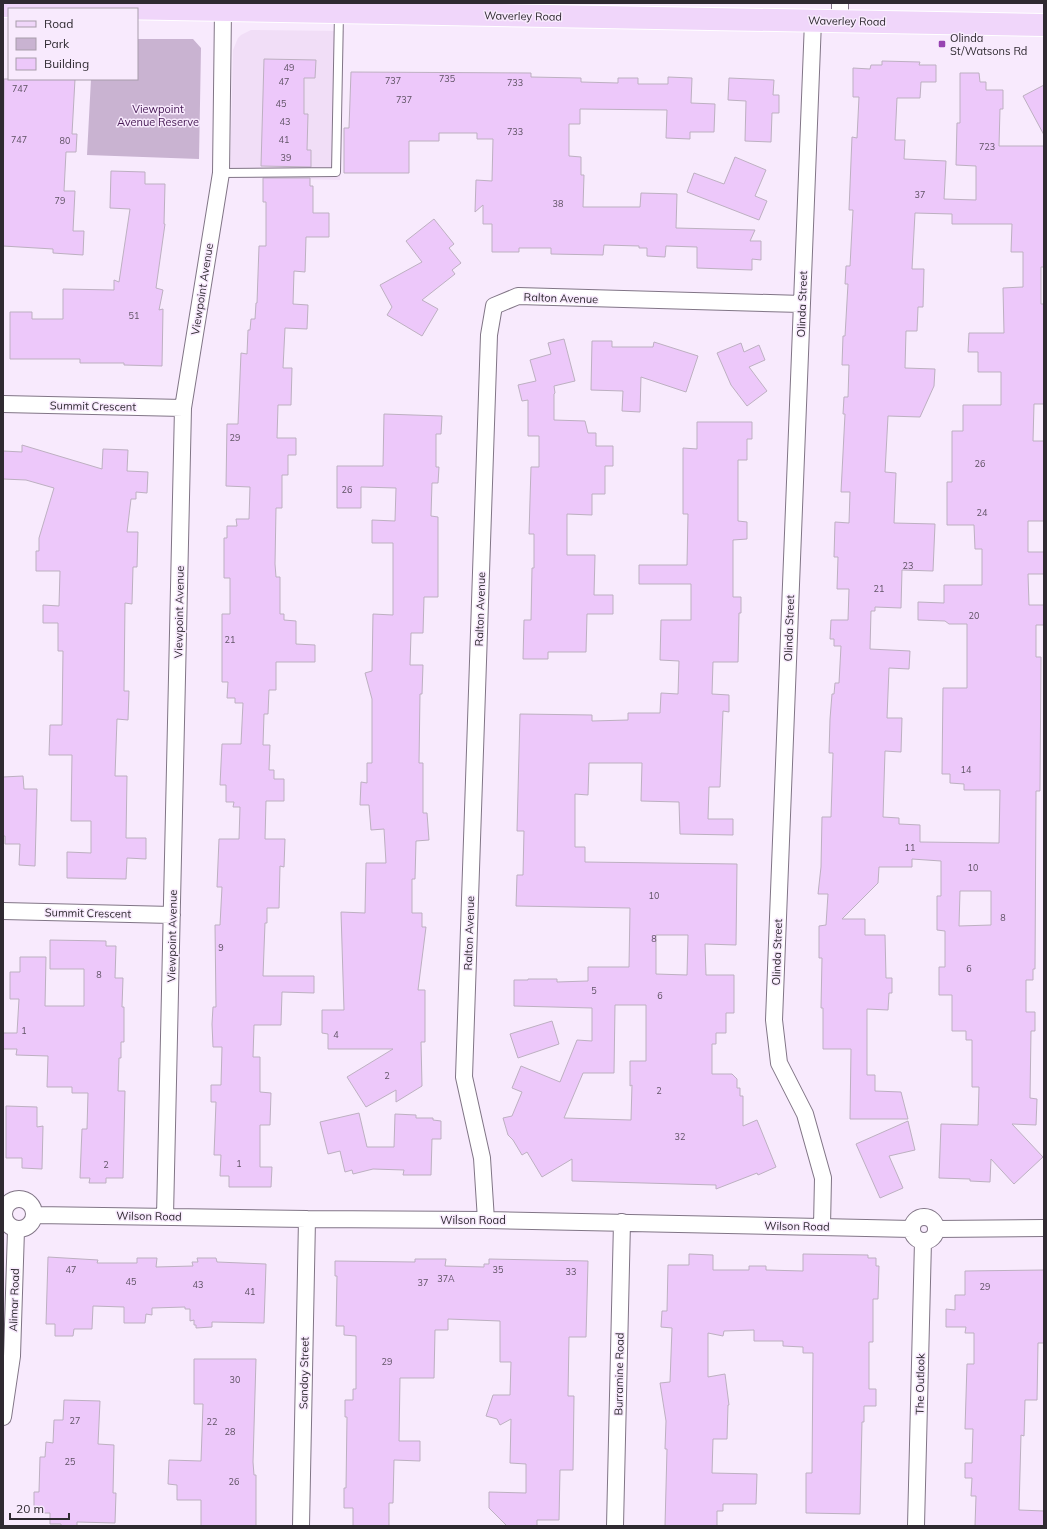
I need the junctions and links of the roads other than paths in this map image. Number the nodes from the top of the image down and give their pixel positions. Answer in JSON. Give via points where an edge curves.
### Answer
{"nodes":[{"id":1,"x":3,"y":6,"type":"edge"},
{"id":2,"x":113,"y":8,"type":"edge"},
{"id":3,"x":138,"y":8,"type":"edge"},
{"id":4,"x":223,"y":10,"type":"junction"},
{"id":5,"x":339,"y":12,"type":"junction"},
{"id":6,"x":840,"y":12,"type":"edge"},
{"id":7,"x":813,"y":21,"type":"junction"},
{"id":8,"x":1044,"y":25,"type":"edge"},
{"id":9,"x":220,"y":173,"type":"junction"},
{"id":10,"x":802,"y":304,"type":"junction"},
{"id":11,"x":3,"y":404,"type":"edge"},
{"id":12,"x":183,"y":408,"type":"junction"},
{"id":13,"x":3,"y":911,"type":"edge"},
{"id":14,"x":172,"y":915,"type":"junction"},
{"id":15,"x":4,"y":1213,"type":"edge"},
{"id":16,"x":35,"y":1215,"type":"junction"},
{"id":17,"x":165,"y":1216,"type":"junction"},
{"id":18,"x":307,"y":1219,"type":"junction"},
{"id":19,"x":486,"y":1220,"type":"junction"},
{"id":20,"x":622,"y":1222,"type":"junction"},
{"id":21,"x":822,"y":1226,"type":"junction"},
{"id":22,"x":1044,"y":1228,"type":"edge"},
{"id":23,"x":912,"y":1229,"type":"junction"},
{"id":24,"x":936,"y":1229,"type":"junction"},
{"id":25,"x":16,"y":1230,"type":"junction"},
{"id":26,"x":923,"y":1241,"type":"junction"},
{"id":27,"x":3,"y":1417,"type":"edge"},
{"id":28,"x":301,"y":1526,"type":"edge"},
{"id":29,"x":615,"y":1526,"type":"edge"},
{"id":30,"x":916,"y":1526,"type":"edge"}],
"edges":[{"from":1,"to":2,"type":"main road","name":"Waverley Road"},
{"from":3,"to":4,"type":"main road","name":"Waverley Road"},
{"from":4,"to":5,"type":"main road","name":"Waverley Road"},
{"from":4,"to":9,"type":"street","name":"Viewpoint Avenue"},
{"from":5,"to":7,"type":"main road","name":"Waverley Road"},
{"from":5,"to":9,"type":"lane","via":[[336,172]]},
{"from":6,"to":7,"type":"main road","name":"Waverley Road"},
{"from":6,"to":8,"type":"main road","name":"Waverley Road"},
{"from":7,"to":10,"type":"street","name":"Olinda Street"},
{"from":9,"to":12,"type":"street","name":"Viewpoint Avenue"},
{"from":10,"to":19,"type":"street","name":"Ralton Avenue","via":[[518,296],[494,306],[489,334],[464,1077],[482,1158]]},
{"from":10,"to":21,"type":"street","name":"Olinda Street","via":[[774,1020],[779,1063],[805,1114],[823,1178]]},
{"from":11,"to":12,"type":"street","name":"Summit Crescent"},
{"from":12,"to":14,"type":"street","name":"Viewpoint Avenue"},
{"from":13,"to":14,"type":"street","name":"Summit Crescent"},
{"from":14,"to":17,"type":"street","name":"Viewpoint Avenue"},
{"from":15,"to":16,"type":"street","via":[[13,1200],[23,1199],[32,1205]]},
{"from":15,"to":25,"type":"street","via":[[7,1224]]},
{"from":16,"to":17,"type":"street","name":"Wilson Road"},
{"from":16,"to":25,"type":"street","via":[[27,1228]]},
{"from":17,"to":18,"type":"street","name":"Wilson Road"},
{"from":18,"to":19,"type":"street","name":"Wilson Road"},
{"from":18,"to":28,"type":"street","name":"Sanday Street"},
{"from":19,"to":20,"type":"street","name":"Wilson Road"},
{"from":20,"to":21,"type":"street","name":"Wilson Road"},
{"from":20,"to":29,"type":"street","name":"Burramine Road"},
{"from":21,"to":23,"type":"street","name":"Wilson Road"},
{"from":22,"to":24,"type":"street"},
{"from":23,"to":24,"type":"street","via":[[914,1222],[922,1218],[932,1220]]},
{"from":23,"to":26,"type":"street","via":[[914,1237]]},
{"from":24,"to":26,"type":"street","via":[[933,1237]]},
{"from":25,"to":27,"type":"street","name":"Alimar Road","via":[[12,1356]]},
{"from":26,"to":30,"type":"street","name":"The Outlook"}]}
